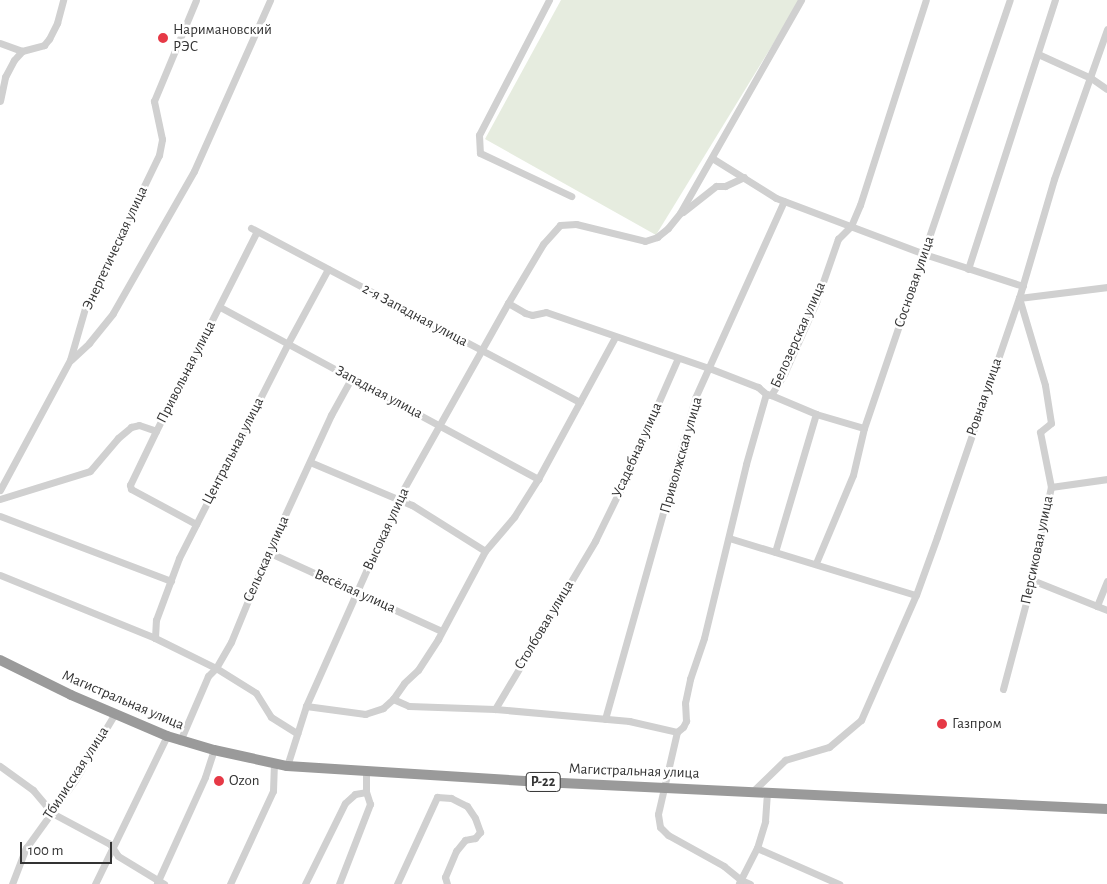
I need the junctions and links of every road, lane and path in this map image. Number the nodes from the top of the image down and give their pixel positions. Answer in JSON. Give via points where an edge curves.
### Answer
{"nodes":[{"id":1,"x":62,"y":0,"type":"edge"},
{"id":2,"x":196,"y":0,"type":"edge"},
{"id":3,"x":549,"y":0,"type":"edge"},
{"id":4,"x":801,"y":0,"type":"edge"},
{"id":5,"x":926,"y":0,"type":"edge"},
{"id":6,"x":1010,"y":0,"type":"edge"},
{"id":7,"x":1055,"y":0,"type":"edge"},
{"id":8,"x":267,"y":2,"type":"edge"},
{"id":9,"x":1107,"y":29,"type":"edge"},
{"id":10,"x":0,"y":43,"type":"edge"},
{"id":11,"x":22,"y":51,"type":"junction"},
{"id":12,"x":1038,"y":54,"type":"junction"},
{"id":13,"x":1091,"y":78,"type":"junction"},
{"id":14,"x":1107,"y":88,"type":"edge"},
{"id":15,"x":0,"y":101,"type":"edge"},
{"id":16,"x":712,"y":158,"type":"junction"},
{"id":17,"x":744,"y":177,"type":"junction"},
{"id":18,"x":571,"y":196,"type":"dead end"},
{"id":19,"x":784,"y":201,"type":"junction"},
{"id":20,"x":680,"y":213,"type":"junction"},
{"id":21,"x":851,"y":226,"type":"junction"},
{"id":22,"x":253,"y":230,"type":"joint"},
{"id":23,"x":924,"y":254,"type":"junction"},
{"id":24,"x":328,"y":269,"type":"junction"},
{"id":25,"x":968,"y":269,"type":"junction"},
{"id":26,"x":1023,"y":286,"type":"junction"},
{"id":27,"x":1107,"y":286,"type":"edge"},
{"id":28,"x":1019,"y":298,"type":"junction"},
{"id":29,"x":508,"y":303,"type":"junction"},
{"id":30,"x":220,"y":307,"type":"junction"},
{"id":31,"x":615,"y":338,"type":"junction"},
{"id":32,"x":288,"y":343,"type":"junction"},
{"id":33,"x":481,"y":350,"type":"junction"},
{"id":34,"x":678,"y":358,"type":"junction"},
{"id":35,"x":70,"y":360,"type":"junction"},
{"id":36,"x":709,"y":368,"type":"junction"},
{"id":37,"x":352,"y":377,"type":"junction"},
{"id":38,"x":768,"y":394,"type":"junction"},
{"id":39,"x":580,"y":402,"type":"junction"},
{"id":40,"x":816,"y":414,"type":"junction"},
{"id":41,"x":439,"y":424,"type":"junction"},
{"id":42,"x":864,"y":428,"type":"junction"},
{"id":43,"x":156,"y":430,"type":"junction"},
{"id":44,"x":310,"y":462,"type":"junction"},
{"id":45,"x":538,"y":479,"type":"junction"},
{"id":46,"x":1107,"y":479,"type":"edge"},
{"id":47,"x":1050,"y":487,"type":"junction"},
{"id":48,"x":0,"y":490,"type":"edge"},
{"id":49,"x":0,"y":499,"type":"edge"},
{"id":50,"x":398,"y":499,"type":"junction"},
{"id":51,"x":0,"y":516,"type":"edge"},
{"id":52,"x":196,"y":524,"type":"junction"},
{"id":53,"x":729,"y":538,"type":"junction"},
{"id":54,"x":595,"y":541,"type":"joint"},
{"id":55,"x":268,"y":552,"type":"junction"},
{"id":56,"x":485,"y":552,"type":"junction"},
{"id":57,"x":775,"y":552,"type":"junction"},
{"id":58,"x":816,"y":563,"type":"junction"},
{"id":59,"x":0,"y":575,"type":"edge"},
{"id":60,"x":1032,"y":580,"type":"junction"},
{"id":61,"x":171,"y":581,"type":"junction"},
{"id":62,"x":1107,"y":582,"type":"edge"},
{"id":63,"x":358,"y":592,"type":"junction"},
{"id":64,"x":916,"y":595,"type":"junction"},
{"id":65,"x":1097,"y":606,"type":"junction"},
{"id":66,"x":1107,"y":610,"type":"edge"},
{"id":67,"x":441,"y":631,"type":"junction"},
{"id":68,"x":155,"y":638,"type":"junction"},
{"id":69,"x":0,"y":660,"type":"edge"},
{"id":70,"x":216,"y":668,"type":"junction"},
{"id":71,"x":1003,"y":689,"type":"dead end"},
{"id":72,"x":394,"y":699,"type":"junction"},
{"id":73,"x":306,"y":706,"type":"junction"},
{"id":74,"x":495,"y":709,"type":"junction"},
{"id":75,"x":114,"y":714,"type":"junction"},
{"id":76,"x":605,"y":719,"type":"junction"},
{"id":77,"x":677,"y":732,"type":"junction"},
{"id":78,"x":297,"y":733,"type":"junction"},
{"id":79,"x":167,"y":736,"type":"junction"},
{"id":80,"x":180,"y":741,"type":"junction"},
{"id":81,"x":214,"y":750,"type":"junction"},
{"id":82,"x":274,"y":764,"type":"junction"},
{"id":83,"x":0,"y":766,"type":"edge"},
{"id":84,"x":287,"y":766,"type":"junction"},
{"id":85,"x":366,"y":772,"type":"junction"},
{"id":86,"x":664,"y":787,"type":"junction"},
{"id":87,"x":753,"y":791,"type":"junction"},
{"id":88,"x":366,"y":792,"type":"junction"},
{"id":89,"x":767,"y":792,"type":"junction"},
{"id":90,"x":1107,"y":809,"type":"edge"},
{"id":91,"x":52,"y":814,"type":"junction"},
{"id":92,"x":757,"y":848,"type":"junction"},
{"id":93,"x":113,"y":850,"type":"junction"},
{"id":94,"x":740,"y":882,"type":"edge"},
{"id":95,"x":159,"y":883,"type":"edge"},
{"id":96,"x":12,"y":884,"type":"edge"},
{"id":97,"x":95,"y":884,"type":"edge"},
{"id":98,"x":230,"y":884,"type":"edge"},
{"id":99,"x":305,"y":884,"type":"edge"},
{"id":100,"x":339,"y":884,"type":"edge"},
{"id":101,"x":397,"y":884,"type":"edge"},
{"id":102,"x":446,"y":884,"type":"edge"},
{"id":103,"x":750,"y":884,"type":"edge"},
{"id":104,"x":839,"y":884,"type":"edge"}],
"edges":[{"from":1,"to":11,"type":"street","via":[[49,39],[44,45]]},
{"from":2,"to":35,"type":"street","name":"Энергетическая улица","via":[[154,101],[162,139],[159,155],[85,308]]},
{"from":3,"to":18,"type":"street","via":[[479,135],[480,153]]},
{"from":4,"to":16,"type":"street"},
{"from":5,"to":21,"type":"street","name":"Белозерская улица"},
{"from":6,"to":23,"type":"street","name":"Сосновая улица"},
{"from":7,"to":12,"type":"street"},
{"from":8,"to":35,"type":"street","via":[[194,171],[113,313],[89,343]]},
{"from":9,"to":13,"type":"street","name":"Ровная улица"},
{"from":10,"to":11,"type":"street"},
{"from":11,"to":15,"type":"street","via":[[6,77]]},
{"from":12,"to":13,"type":"street"},
{"from":12,"to":25,"type":"street"},
{"from":13,"to":14,"type":"street"},
{"from":13,"to":26,"type":"street","name":"Ровная улица","via":[[1054,178]]},
{"from":16,"to":17,"type":"street"},
{"from":16,"to":20,"type":"street"},
{"from":17,"to":19,"type":"street"},
{"from":17,"to":20,"type":"street","via":[[726,186],[716,186]]},
{"from":19,"to":21,"type":"street"},
{"from":19,"to":36,"type":"street","name":"Приволжская улица"},
{"from":20,"to":29,"type":"street","name":"Высокая улица","via":[[657,237],[645,241],[576,224],[560,225],[543,244]]},
{"from":21,"to":23,"type":"street"},
{"from":21,"to":38,"type":"street","name":"Белозерская улица","via":[[838,239],[816,302],[784,374]]},
{"from":22,"to":24,"type":"street","name":"2-я Западная улица"},
{"from":22,"to":30,"type":"street","name":"Привольная улица"},
{"from":23,"to":25,"type":"street"},
{"from":23,"to":42,"type":"street","name":"Сосновая улица"},
{"from":24,"to":32,"type":"street","name":"Центральная улица"},
{"from":24,"to":33,"type":"street","name":"2-я Западная улица"},
{"from":25,"to":26,"type":"street"},
{"from":26,"to":28,"type":"street","name":"Ровная улица"},
{"from":27,"to":28,"type":"street"},
{"from":28,"to":47,"type":"street","name":"Персиковая улица","via":[[1045,385],[1051,423],[1040,432]]},
{"from":28,"to":64,"type":"street","name":"Ровная улица"},
{"from":29,"to":31,"type":"street","via":[[525,313],[546,312]]},
{"from":29,"to":33,"type":"street","name":"Высокая улица"},
{"from":30,"to":32,"type":"street","name":"Западная улица"},
{"from":30,"to":43,"type":"street","name":"Привольная улица"},
{"from":31,"to":34,"type":"street"},
{"from":31,"to":39,"type":"street"},
{"from":32,"to":37,"type":"street","name":"Западная улица"},
{"from":32,"to":52,"type":"street","name":"Центральная улица"},
{"from":33,"to":39,"type":"street","name":"2-я Западная улица"},
{"from":33,"to":41,"type":"street","name":"Высокая улица"},
{"from":34,"to":36,"type":"street"},
{"from":34,"to":54,"type":"street","name":"Усадебная улица"},
{"from":35,"to":48,"type":"street","name":"Энергетическая улица"},
{"from":36,"to":38,"type":"street"},
{"from":36,"to":76,"type":"street","name":"Приволжская улица","via":[[695,398]]},
{"from":37,"to":41,"type":"street","name":"Западная улица"},
{"from":37,"to":44,"type":"street","name":"Сельская улица"},
{"from":38,"to":40,"type":"street"},
{"from":38,"to":53,"type":"street","name":"Белозерская улица","via":[[746,464]]},
{"from":39,"to":45,"type":"street"},
{"from":40,"to":42,"type":"street"},
{"from":40,"to":57,"type":"street"},
{"from":41,"to":45,"type":"street","name":"Западная улица"},
{"from":41,"to":50,"type":"street","name":"Высокая улица"},
{"from":42,"to":58,"type":"street","name":"Сосновая улица","via":[[853,476]]},
{"from":43,"to":49,"type":"street","name":"Привольная улица","via":[[138,425],[131,427],[90,471]]},
{"from":43,"to":52,"type":"street","via":[[130,485],[131,490]]},
{"from":44,"to":50,"type":"street"},
{"from":44,"to":55,"type":"street","name":"Сельская улица"},
{"from":45,"to":56,"type":"street","via":[[514,517]]},
{"from":46,"to":47,"type":"street"},
{"from":47,"to":60,"type":"street","name":"Персиковая улица"},
{"from":50,"to":56,"type":"street"},
{"from":50,"to":63,"type":"street","name":"Высокая улица"},
{"from":51,"to":61,"type":"street"},
{"from":52,"to":61,"type":"street","name":"Центральная улица"},
{"from":53,"to":57,"type":"street"},
{"from":53,"to":77,"type":"street","name":"Белозерская улица","via":[[704,638],[690,679],[685,703],[686,721]]},
{"from":54,"to":74,"type":"street","name":"Столбовая улица"},
{"from":55,"to":63,"type":"street","name":"Весёлая улица"},
{"from":55,"to":70,"type":"street","name":"Сельская улица"},
{"from":56,"to":67,"type":"street"},
{"from":57,"to":58,"type":"street"},
{"from":58,"to":64,"type":"street"},
{"from":59,"to":68,"type":"street"},
{"from":60,"to":65,"type":"street"},
{"from":60,"to":71,"type":"street","name":"Персиковая улица"},
{"from":61,"to":68,"type":"street","name":"Центральная улица","via":[[156,620]]},
{"from":62,"to":65,"type":"street"},
{"from":63,"to":67,"type":"street","name":"Весёлая улица"},
{"from":63,"to":73,"type":"street","name":"Высокая улица"},
{"from":64,"to":87,"type":"street","name":"Ровная улица","via":[[861,720],[829,747],[785,760]]},
{"from":65,"to":66,"type":"street"},
{"from":67,"to":72,"type":"street","via":[[418,670]]},
{"from":68,"to":70,"type":"street"},
{"from":69,"to":75,"type":"highway","name":"Магистральная улица","number":"Р-22"},
{"from":70,"to":78,"type":"street","via":[[256,693],[271,717]]},
{"from":70,"to":80,"type":"street","name":"Сельская улица","via":[[208,676]]},
{"from":72,"to":73,"type":"street","via":[[383,708],[364,714]]},
{"from":72,"to":74,"type":"street","via":[[409,706]]},
{"from":73,"to":78,"type":"street","name":"Высокая улица"},
{"from":74,"to":76,"type":"street"},
{"from":75,"to":79,"type":"highway","name":"Магистральная улица","number":"Р-22"},
{"from":75,"to":91,"type":"street","name":"Тбилисская улица"},
{"from":76,"to":77,"type":"street"},
{"from":77,"to":86,"type":"street","name":"Белозерская улица"},
{"from":78,"to":84,"type":"street","name":"Высокая улица"},
{"from":79,"to":80,"type":"highway","name":"Магистральная улица","number":"Р-22"},
{"from":79,"to":93,"type":"street"},
{"from":80,"to":81,"type":"highway","name":"Магистральная улица","number":"Р-22"},
{"from":81,"to":82,"type":"highway","name":"Магистральная улица","number":"Р-22"},
{"from":81,"to":95,"type":"street"},
{"from":82,"to":84,"type":"highway","name":"Магистральная улица","number":"Р-22"},
{"from":82,"to":98,"type":"street","via":[[270,800]]},
{"from":83,"to":91,"type":"street","via":[[33,790]]},
{"from":84,"to":85,"type":"highway","name":"Магистральная улица","number":"Р-22"},
{"from":85,"to":86,"type":"highway","name":"Магистральная улица","number":"Р-22"},
{"from":85,"to":88,"type":"street"},
{"from":86,"to":87,"type":"highway","name":"Магистральная улица","number":"Р-22"},
{"from":86,"to":94,"type":"street","name":"Белозерская улица","via":[[658,814],[660,827],[668,835],[724,866]]},
{"from":87,"to":89,"type":"highway","name":"Магистральная улица","number":"Р-22"},
{"from":88,"to":99,"type":"street","via":[[355,794],[345,803]]},
{"from":88,"to":100,"type":"street","via":[[370,804],[367,817]]},
{"from":89,"to":90,"type":"highway","name":"Магистральная улица","number":"Р-22"},
{"from":89,"to":92,"type":"street","via":[[765,821]]},
{"from":91,"to":93,"type":"street","via":[[110,844]]},
{"from":91,"to":96,"type":"street","name":"Тбилисская улица","via":[[26,848]]},
{"from":92,"to":94,"type":"street"},
{"from":92,"to":104,"type":"street"},
{"from":93,"to":95,"type":"street"},
{"from":93,"to":97,"type":"street"},
{"from":94,"to":103,"type":"street"},
{"from":101,"to":102,"type":"street","via":[[437,797],[451,798],[466,806],[480,832],[475,838],[465,840],[456,851],[445,877]]}]}
